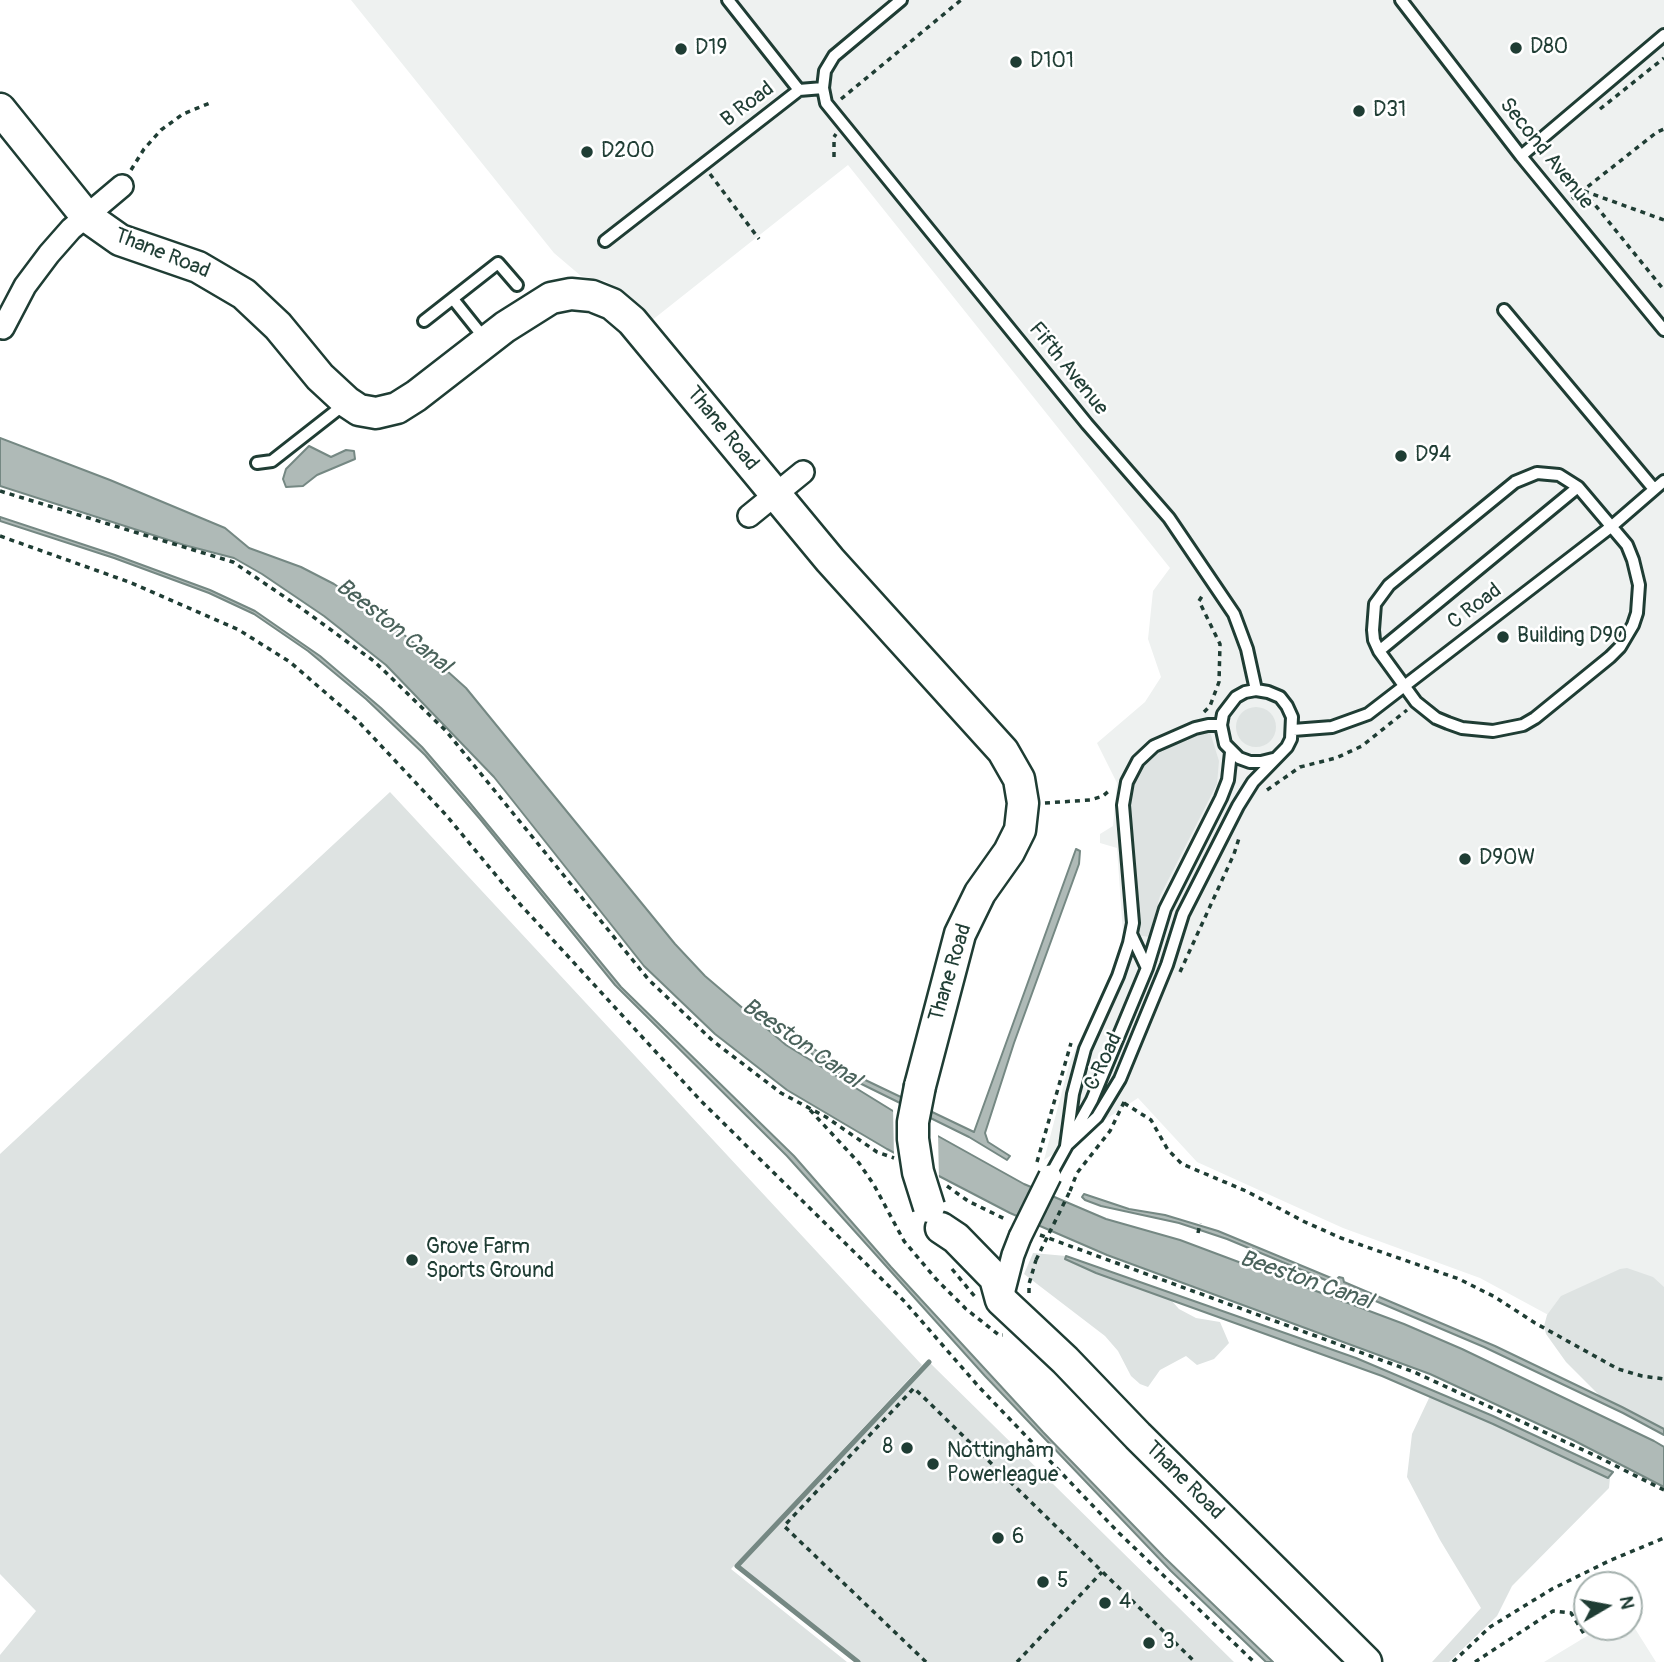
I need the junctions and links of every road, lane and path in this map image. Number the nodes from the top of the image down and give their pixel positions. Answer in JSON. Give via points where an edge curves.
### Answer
{"nodes":[{"id":1,"x":728,"y":0,"type":"edge"},
{"id":2,"x":901,"y":0,"type":"edge"},
{"id":3,"x":961,"y":0,"type":"edge"},
{"id":4,"x":1401,"y":0,"type":"edge"},
{"id":5,"x":1664,"y":35,"type":"edge"},
{"id":6,"x":1664,"y":58,"type":"edge"},
{"id":7,"x":823,"y":89,"type":"junction"},
{"id":8,"x":799,"y":90,"type":"junction"},
{"id":9,"x":210,"y":103,"type":"dead end"},
{"id":10,"x":0,"y":109,"type":"edge"},
{"id":11,"x":1599,"y":110,"type":"dead end"},
{"id":12,"x":844,"y":126,"type":"junction"},
{"id":13,"x":1664,"y":129,"type":"edge"},
{"id":14,"x":1521,"y":156,"type":"junction"},
{"id":15,"x":834,"y":157,"type":"dead end"},
{"id":16,"x":703,"y":165,"type":"junction"},
{"id":17,"x":122,"y":186,"type":"joint"},
{"id":18,"x":1583,"y":190,"type":"junction"},
{"id":19,"x":1563,"y":206,"type":"junction"},
{"id":20,"x":86,"y":216,"type":"junction"},
{"id":21,"x":1664,"y":220,"type":"edge"},
{"id":22,"x":759,"y":240,"type":"dead end"},
{"id":23,"x":605,"y":241,"type":"dead end"},
{"id":24,"x":517,"y":285,"type":"dead end"},
{"id":25,"x":1664,"y":289,"type":"edge"},
{"id":26,"x":453,"y":299,"type":"junction"},
{"id":27,"x":1504,"y":310,"type":"dead end"},
{"id":28,"x":424,"y":321,"type":"dead end"},
{"id":29,"x":6,"y":330,"type":"edge"},
{"id":30,"x":1664,"y":330,"type":"edge"},
{"id":31,"x":487,"y":341,"type":"junction"},
{"id":32,"x":347,"y":402,"type":"junction"},
{"id":33,"x":257,"y":463,"type":"dead end"},
{"id":34,"x":803,"y":472,"type":"dead end"},
{"id":35,"x":1664,"y":481,"type":"edge"},
{"id":36,"x":1578,"y":487,"type":"junction"},
{"id":37,"x":1654,"y":489,"type":"junction"},
{"id":38,"x":0,"y":491,"type":"edge"},
{"id":39,"x":776,"y":494,"type":"junction"},
{"id":40,"x":749,"y":516,"type":"dead end"},
{"id":41,"x":1612,"y":526,"type":"junction"},
{"id":42,"x":0,"y":536,"type":"edge"},
{"id":43,"x":1212,"y":579,"type":"junction"},
{"id":44,"x":1379,"y":651,"type":"junction"},
{"id":45,"x":1404,"y":686,"type":"junction"},
{"id":46,"x":1256,"y":690,"type":"junction"},
{"id":47,"x":1416,"y":702,"type":"junction"},
{"id":48,"x":1202,"y":713,"type":"dead end"},
{"id":49,"x":1221,"y":725,"type":"junction"},
{"id":50,"x":1293,"y":730,"type":"junction"},
{"id":51,"x":1231,"y":752,"type":"junction"},
{"id":52,"x":1273,"y":759,"type":"junction"},
{"id":53,"x":1116,"y":782,"type":"dead end"},
{"id":54,"x":1111,"y":789,"type":"junction"},
{"id":55,"x":1266,"y":791,"type":"dead end"},
{"id":56,"x":1111,"y":802,"type":"dead end"},
{"id":57,"x":1038,"y":803,"type":"dead end"},
{"id":58,"x":1242,"y":829,"type":"dead end"},
{"id":59,"x":1131,"y":934,"type":"junction"},
{"id":60,"x":1147,"y":968,"type":"junction"},
{"id":61,"x":1177,"y":979,"type":"dead end"},
{"id":62,"x":1072,"y":1041,"type":"dead end"},
{"id":63,"x":762,"y":1078,"type":"junction"},
{"id":64,"x":764,"y":1085,"type":"dead end"},
{"id":65,"x":1066,"y":1146,"type":"junction"},
{"id":66,"x":1044,"y":1169,"type":"junction"},
{"id":67,"x":1200,"y":1223,"type":"dead end"},
{"id":68,"x":1198,"y":1233,"type":"dead end"},
{"id":69,"x":1024,"y":1234,"type":"junction"},
{"id":70,"x":1029,"y":1283,"type":"dead end"},
{"id":71,"x":1001,"y":1300,"type":"junction"},
{"id":72,"x":1007,"y":1335,"type":"dead end"},
{"id":73,"x":1664,"y":1379,"type":"edge"},
{"id":74,"x":1664,"y":1490,"type":"edge"},
{"id":75,"x":1664,"y":1538,"type":"edge"},
{"id":76,"x":1102,"y":1572,"type":"junction"},
{"id":77,"x":1573,"y":1616,"type":"edge"},
{"id":78,"x":926,"y":1662,"type":"edge"},
{"id":79,"x":1017,"y":1662,"type":"edge"},
{"id":80,"x":1195,"y":1662,"type":"edge"},
{"id":81,"x":1254,"y":1662,"type":"edge"},
{"id":82,"x":1366,"y":1662,"type":"edge"},
{"id":83,"x":1453,"y":1662,"type":"edge"},
{"id":84,"x":1475,"y":1662,"type":"edge"}],
"edges":[{"from":1,"to":8,"type":"lane"},
{"from":2,"to":7,"type":"lane","via":[[834,56],[825,71]]},
{"from":3,"to":12,"type":"path","via":[[839,100],[854,118]]},
{"from":4,"to":14,"type":"lane","name":"Second Avenue"},
{"from":5,"to":14,"type":"lane"},
{"from":6,"to":11,"type":"path"},
{"from":7,"to":8,"type":"lane","name":"B Road"},
{"from":7,"to":12,"type":"lane","name":"Fifth Avenue","via":[[826,103]]},
{"from":8,"to":16,"type":"lane","name":"B Road"},
{"from":9,"to":17,"type":"path","via":[[161,130]]},
{"from":10,"to":20,"type":"street","name":"Thane Road"},
{"from":12,"to":15,"type":"path","via":[[834,137]]},
{"from":12,"to":43,"type":"lane","name":"Fifth Avenue","via":[[1169,518]]},
{"from":13,"to":18,"type":"path"},
{"from":14,"to":19,"type":"lane","name":"Second Avenue"},
{"from":16,"to":22,"type":"path"},
{"from":16,"to":23,"type":"lane","name":"B Road"},
{"from":17,"to":20,"type":"street"},
{"from":18,"to":19,"type":"path"},
{"from":18,"to":21,"type":"path"},
{"from":18,"to":25,"type":"path"},
{"from":19,"to":30,"type":"lane","name":"Second Avenue"},
{"from":20,"to":29,"type":"street","via":[[32,275]]},
{"from":20,"to":32,"type":"street","name":"Thane Road","via":[[120,240],[198,267],[244,294]]},
{"from":24,"to":26,"type":"lane","via":[[498,263]]},
{"from":26,"to":28,"type":"lane"},
{"from":26,"to":31,"type":"lane"},
{"from":27,"to":37,"type":"lane"},
{"from":31,"to":32,"type":"street","name":"Thane Road","via":[[397,408],[368,412]]},
{"from":31,"to":39,"type":"street","name":"Thane Road","via":[[551,298],[581,295],[612,304],[654,346]]},
{"from":32,"to":33,"type":"lane","via":[[272,461]]},
{"from":34,"to":39,"type":"street"},
{"from":35,"to":37,"type":"lane","name":"C Road"},
{"from":36,"to":41,"type":"lane"},
{"from":36,"to":44,"type":"lane"},
{"from":36,"to":44,"type":"lane","via":[[1559,475],[1526,476],[1389,585],[1375,604],[1374,640]]},
{"from":37,"to":41,"type":"lane","name":"C Road"},
{"from":38,"to":63,"type":"path","via":[[233,562],[375,662],[446,731],[649,980],[713,1041]]},
{"from":39,"to":40,"type":"street"},
{"from":39,"to":71,"type":"street","name":"Thane Road","bridge":true,"via":[[1003,751],[1021,787],[1020,830],[960,934],[919,1086],[913,1139],[918,1172],[935,1217],[995,1278]]},
{"from":41,"to":45,"type":"lane","name":"C Road"},
{"from":41,"to":47,"type":"lane","via":[[1627,545],[1639,593],[1633,625],[1609,657],[1535,718],[1508,729],[1462,728],[1436,718]]},
{"from":42,"to":81,"type":"path","via":[[129,582],[239,631],[290,662],[357,720],[701,1101],[905,1303],[1129,1542]]},
{"from":43,"to":46,"type":"lane","name":"Fifth Avenue","via":[[1234,614]]},
{"from":43,"to":48,"type":"path","via":[[1199,601],[1220,644],[1219,682],[1210,706]]},
{"from":44,"to":45,"type":"lane"},
{"from":45,"to":47,"type":"lane"},
{"from":45,"to":50,"type":"lane","name":"C Road","via":[[1357,719],[1332,727]]},
{"from":46,"to":49,"type":"lane","via":[[1228,705]]},
{"from":46,"to":50,"type":"lane","via":[[1280,697]]},
{"from":47,"to":55,"type":"path","via":[[1363,746],[1300,767]]},
{"from":49,"to":51,"type":"lane","name":"C Road"},
{"from":49,"to":59,"type":"lane","name":"C Road","via":[[1164,740],[1145,753],[1131,771],[1123,805]]},
{"from":50,"to":52,"type":"lane","name":"C Road","via":[[1287,747]]},
{"from":51,"to":52,"type":"lane","via":[[1250,762]]},
{"from":51,"to":60,"type":"lane","name":"C Road","via":[[1221,798],[1165,909]]},
{"from":52,"to":65,"type":"lane","name":"C Road","via":[[1238,806],[1183,914],[1120,1079],[1097,1117]]},
{"from":53,"to":54,"type":"path"},
{"from":54,"to":56,"type":"path"},
{"from":54,"to":57,"type":"path","via":[[1090,800]]},
{"from":58,"to":61,"type":"path"},
{"from":59,"to":60,"type":"lane","name":"C Road"},
{"from":59,"to":65,"type":"lane","name":"C Road","via":[[1118,976],[1085,1049]]},
{"from":60,"to":65,"type":"lane","name":"C Road","via":[[1092,1100]]},
{"from":62,"to":66,"type":"path"},
{"from":63,"to":64,"type":"path"},
{"from":63,"to":72,"type":"path","via":[[806,1106],[859,1163],[904,1241],[936,1279],[999,1335]]},
{"from":65,"to":66,"type":"lane","name":"C Road"},
{"from":66,"to":69,"type":"street","bridge":true},
{"from":67,"to":68,"type":"path"},
{"from":69,"to":71,"type":"street"},
{"from":69,"to":74,"type":"path","via":[[1414,1372]]},
{"from":70,"to":73,"type":"path","bridge":true,"via":[[1077,1173],[1110,1131],[1124,1103],[1151,1120],[1182,1164],[1341,1238],[1459,1279],[1618,1369]]},
{"from":71,"to":82,"type":"street","name":"Thane Road"},
{"from":75,"to":83,"type":"path","via":[[1552,1588],[1490,1627]]},
{"from":76,"to":78,"type":"path","via":[[914,1388],[785,1526]]},
{"from":76,"to":79,"type":"path"},
{"from":76,"to":80,"type":"path"},
{"from":77,"to":84,"type":"path","via":[[1553,1611]]}]}
